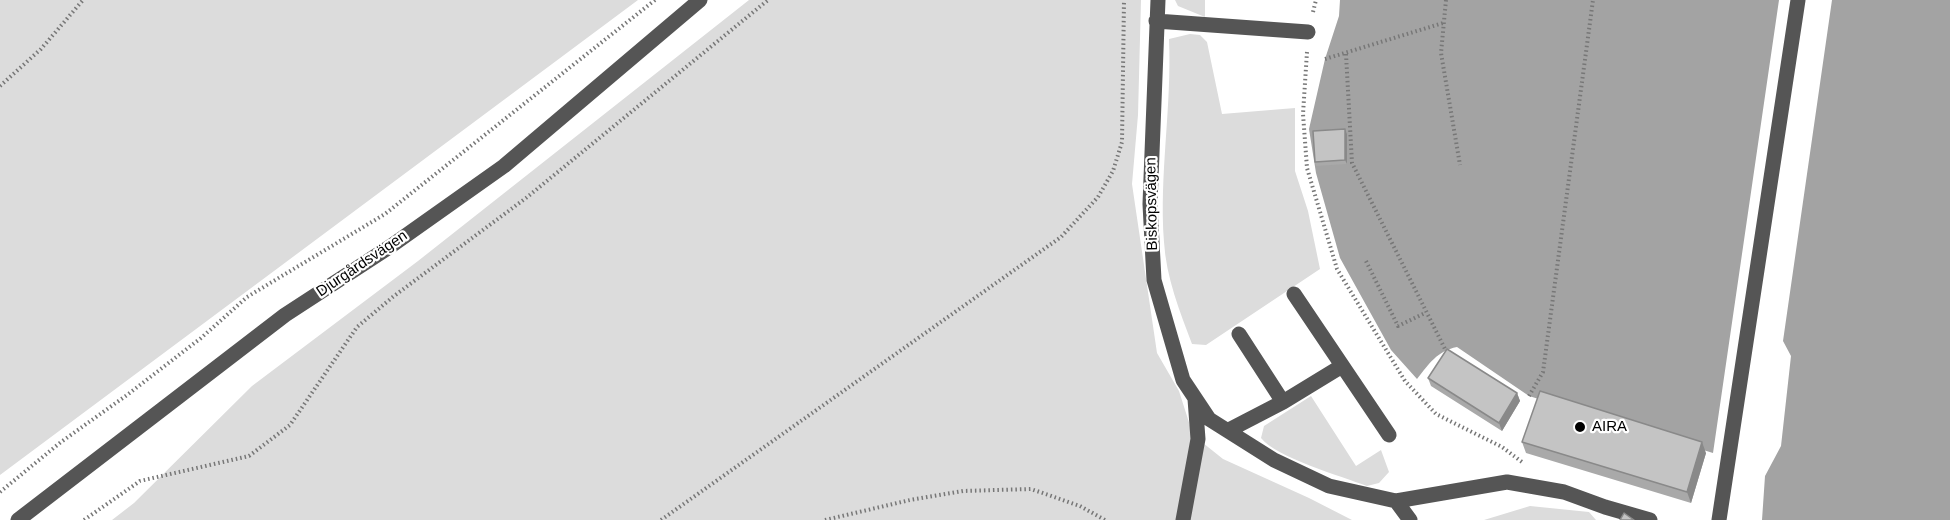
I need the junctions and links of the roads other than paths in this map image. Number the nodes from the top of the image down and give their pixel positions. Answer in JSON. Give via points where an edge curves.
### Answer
{"nodes":[{"id":1,"x":700,"y":0,"type":"edge"},
{"id":2,"x":1158,"y":0,"type":"edge"},
{"id":3,"x":1798,"y":0,"type":"edge"},
{"id":4,"x":1156,"y":21,"type":"junction"},
{"id":5,"x":1308,"y":32,"type":"road end"},
{"id":6,"x":1294,"y":294,"type":"dead end"},
{"id":7,"x":1239,"y":334,"type":"dead end"},
{"id":8,"x":1342,"y":366,"type":"junction"},
{"id":9,"x":1195,"y":399,"type":"junction"},
{"id":10,"x":1283,"y":402,"type":"junction"},
{"id":11,"x":1229,"y":430,"type":"junction"},
{"id":12,"x":1389,"y":435,"type":"dead end"},
{"id":13,"x":1396,"y":501,"type":"junction"},
{"id":14,"x":18,"y":520,"type":"edge"},
{"id":15,"x":1183,"y":520,"type":"edge"},
{"id":16,"x":1410,"y":520,"type":"edge"},
{"id":17,"x":1650,"y":520,"type":"edge"},
{"id":18,"x":1719,"y":520,"type":"edge"}],
"edges":[{"from":1,"to":14,"type":"street","name":"Djurgårdsvägen","via":[[504,166],[285,315]]},
{"from":2,"to":4,"type":"street","name":"Biskopsvägen"},
{"from":3,"to":18,"type":"street"},
{"from":4,"to":5,"type":"street"},
{"from":4,"to":9,"type":"street","name":"Biskopsvägen","via":[[1150,204],[1154,280],[1183,380]]},
{"from":6,"to":8,"type":"street"},
{"from":7,"to":10,"type":"street"},
{"from":8,"to":10,"type":"street"},
{"from":8,"to":12,"type":"street"},
{"from":9,"to":11,"type":"street","name":"Biskopsvägen","via":[[1209,419]]},
{"from":9,"to":15,"type":"street","name":"Biskopsvägen","via":[[1198,439]]},
{"from":10,"to":11,"type":"street"},
{"from":11,"to":13,"type":"street","name":"Biskopsvägen","via":[[1274,460],[1329,486]]},
{"from":13,"to":16,"type":"street"},
{"from":13,"to":17,"type":"street","name":"Biskopsvägen","via":[[1507,482],[1564,492]]}]}
